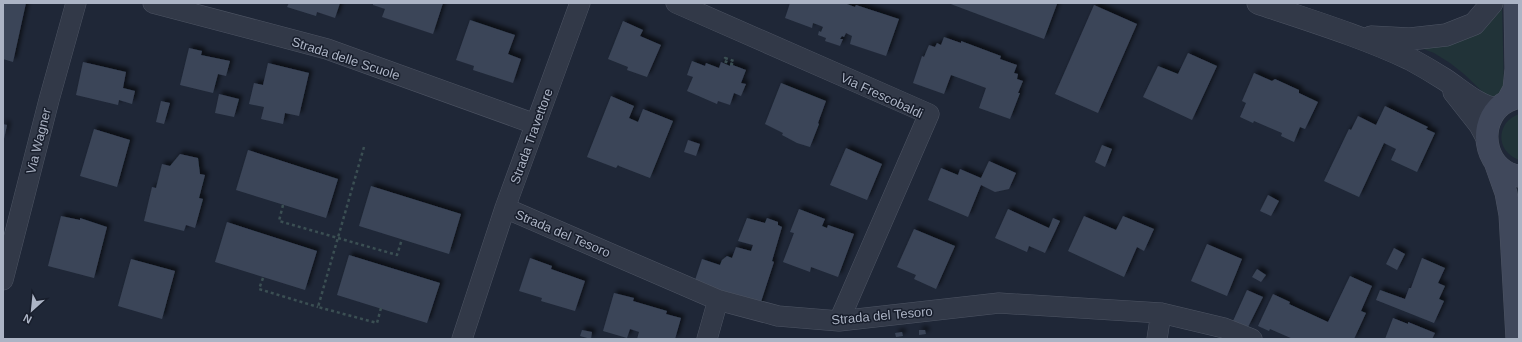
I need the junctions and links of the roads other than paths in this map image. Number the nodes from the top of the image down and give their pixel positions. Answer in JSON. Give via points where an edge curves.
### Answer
{"nodes":[{"id":1,"x":76,"y":3,"type":"edge"},
{"id":2,"x":154,"y":3,"type":"edge"},
{"id":3,"x":580,"y":3,"type":"edge"},
{"id":4,"x":676,"y":3,"type":"edge"},
{"id":5,"x":1258,"y":3,"type":"edge"},
{"id":6,"x":1492,"y":3,"type":"edge"},
{"id":7,"x":1515,"y":3,"type":"edge"},
{"id":8,"x":1354,"y":36,"type":"junction"},
{"id":9,"x":1443,"y":78,"type":"junction"},
{"id":10,"x":1508,"y":102,"type":"edge"},
{"id":11,"x":535,"y":124,"type":"junction"},
{"id":12,"x":1486,"y":136,"type":"junction"},
{"id":13,"x":1495,"y":162,"type":"junction"},
{"id":14,"x":1519,"y":176,"type":"edge"},
{"id":15,"x":505,"y":208,"type":"junction"},
{"id":16,"x":3,"y":280,"type":"edge"},
{"id":17,"x":718,"y":300,"type":"junction"},
{"id":18,"x":1161,"y":314,"type":"junction"},
{"id":19,"x":839,"y":321,"type":"junction"},
{"id":20,"x":462,"y":339,"type":"edge"},
{"id":21,"x":706,"y":339,"type":"edge"},
{"id":22,"x":1157,"y":339,"type":"edge"},
{"id":23,"x":1252,"y":339,"type":"edge"},
{"id":24,"x":1517,"y":339,"type":"edge"}],
"edges":[{"from":1,"to":16,"type":"street","name":"Via Wagner"},
{"from":2,"to":11,"type":"street","name":"Strada delle Scuole","via":[[327,49]]},
{"from":3,"to":11,"type":"street","name":"Strada Travettore"},
{"from":4,"to":19,"type":"street","name":"Via Frescobaldi","via":[[928,114]]},
{"from":5,"to":8,"type":"street"},
{"from":6,"to":8,"type":"street","via":[[1474,24],[1446,35],[1410,39]]},
{"from":7,"to":10,"type":"main road","via":[[1516,69],[1514,89]]},
{"from":8,"to":9,"type":"street","via":[[1410,59]]},
{"from":9,"to":10,"type":"street","via":[[1489,108]]},
{"from":9,"to":12,"type":"street"},
{"from":10,"to":12,"type":"main road","via":[[1491,117]]},
{"from":11,"to":15,"type":"street","name":"Strada Travettore"},
{"from":12,"to":13,"type":"main road","via":[[1488,150]]},
{"from":13,"to":14,"type":"main road","via":[[1504,170]]},
{"from":13,"to":24,"type":"main road","via":[[1506,193],[1510,215]]},
{"from":15,"to":17,"type":"street","name":"Strada del Tesoro"},
{"from":15,"to":20,"type":"street","name":"Strada Travettore"},
{"from":17,"to":19,"type":"street","name":"Strada del Tesoro","via":[[778,316]]},
{"from":17,"to":21,"type":"street"},
{"from":18,"to":19,"type":"street","name":"Strada del Tesoro","via":[[999,302]]},
{"from":18,"to":22,"type":"street"},
{"from":18,"to":23,"type":"street","name":"Strada del Tesoro","via":[[1224,328]]}]}
